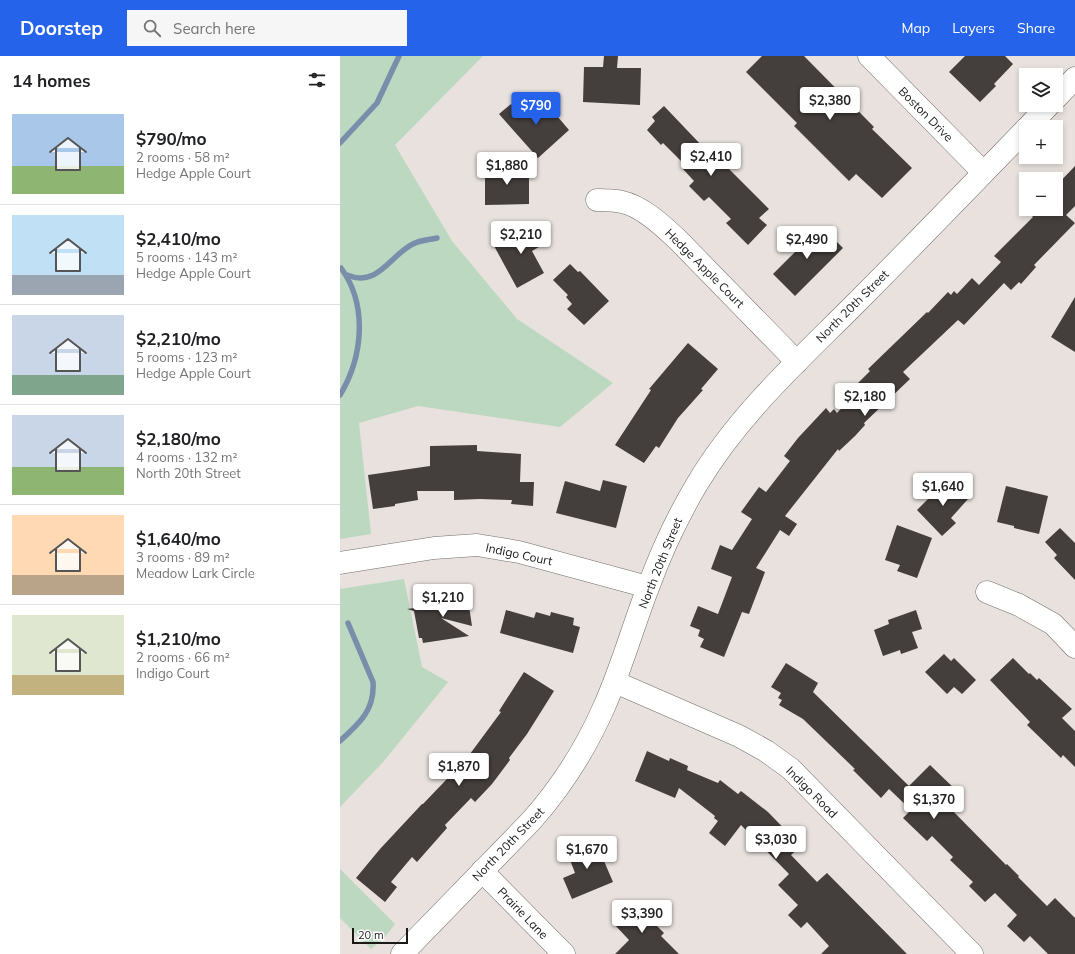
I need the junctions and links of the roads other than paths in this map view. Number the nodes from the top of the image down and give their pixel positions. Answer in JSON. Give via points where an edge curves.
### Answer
{"nodes":[{"id":1,"x":869,"y":56,"type":"edge"},
{"id":2,"x":1075,"y":78,"type":"edge"},
{"id":3,"x":1063,"y":91,"type":"edge"},
{"id":4,"x":1042,"y":112,"type":"edge"},
{"id":5,"x":1035,"y":120,"type":"edge"},
{"id":6,"x":1019,"y":136,"type":"edge"},
{"id":7,"x":984,"y":172,"type":"junction"},
{"id":8,"x":597,"y":200,"type":"dead end"},
{"id":9,"x":797,"y":362,"type":"junction"},
{"id":10,"x":340,"y":563,"type":"edge"},
{"id":11,"x":648,"y":587,"type":"junction"},
{"id":12,"x":987,"y":592,"type":"dead end"},
{"id":13,"x":1075,"y":647,"type":"edge"},
{"id":14,"x":615,"y":682,"type":"junction"},
{"id":15,"x":482,"y":871,"type":"junction"},
{"id":16,"x":402,"y":954,"type":"edge"},
{"id":17,"x":564,"y":954,"type":"edge"},
{"id":18,"x":972,"y":954,"type":"edge"}],
"edges":[{"from":1,"to":7,"type":"street","name":"Boston Drive"},
{"from":2,"to":3,"type":"street"},
{"from":4,"to":5,"type":"street","name":"North 20th Street"},
{"from":6,"to":7,"type":"street","name":"North 20th Street"},
{"from":7,"to":9,"type":"street","name":"North 20th Street"},
{"from":8,"to":9,"type":"street","name":"Hedge Apple Court","via":[[622,202],[660,223]]},
{"from":9,"to":11,"type":"street","name":"North 20th Street","via":[[745,417],[711,461],[673,526]]},
{"from":10,"to":11,"type":"street","name":"Indigo Court","via":[[434,548],[477,545],[519,552]]},
{"from":11,"to":14,"type":"street","name":"North 20th Street"},
{"from":12,"to":13,"type":"street","via":[[1020,605],[1053,624]]},
{"from":14,"to":15,"type":"street","name":"North 20th Street","via":[[596,726],[567,775],[532,820]]},
{"from":14,"to":18,"type":"street","name":"Indigo Road","via":[[740,736],[766,751],[796,775]]},
{"from":15,"to":16,"type":"street","name":"North 20th Street"},
{"from":15,"to":17,"type":"street","name":"Prairie Lane"}]}
